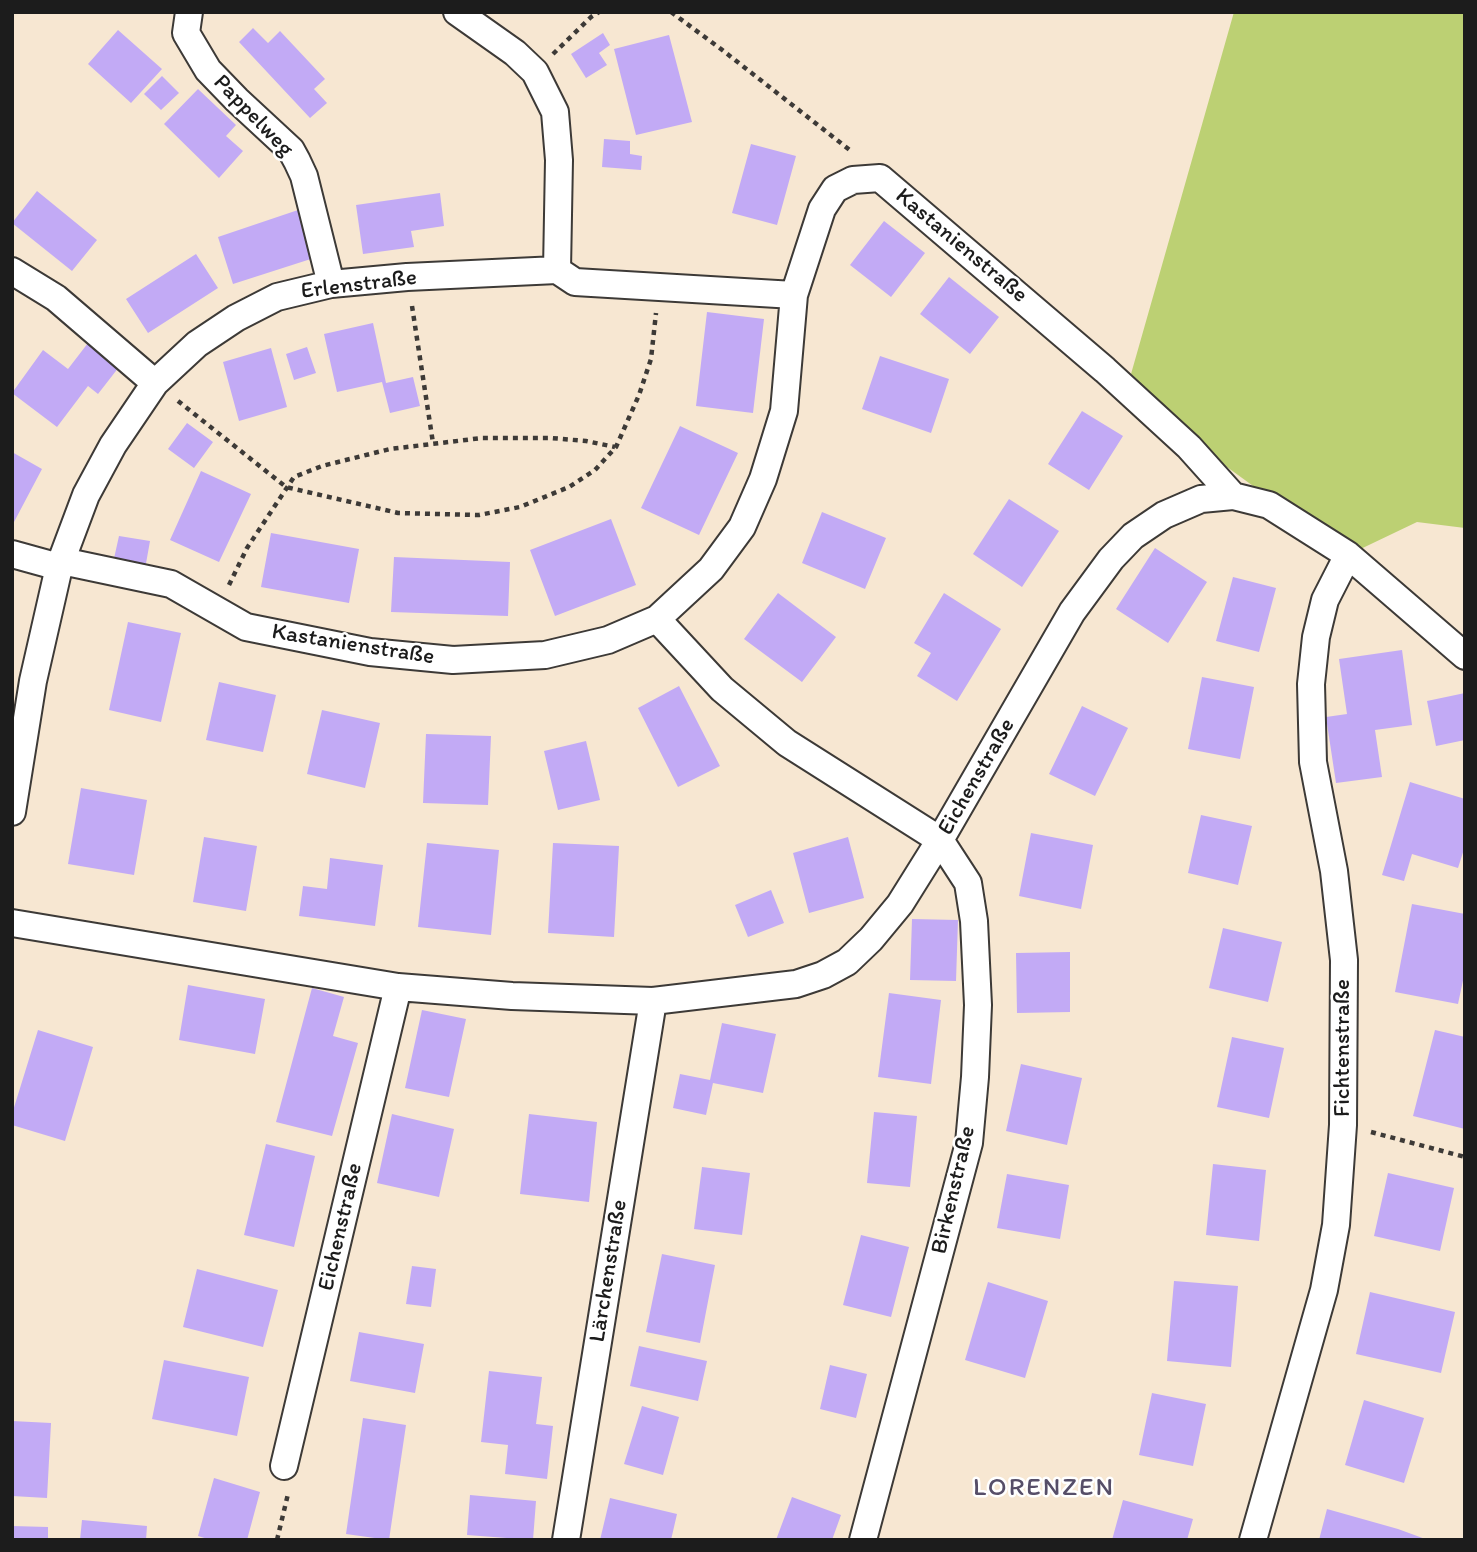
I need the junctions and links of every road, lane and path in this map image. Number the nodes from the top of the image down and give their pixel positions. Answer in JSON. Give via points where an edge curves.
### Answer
{"nodes":[{"id":1,"x":457,"y":12,"type":"edge"},
{"id":2,"x":599,"y":12,"type":"edge"},
{"id":3,"x":671,"y":12,"type":"edge"},
{"id":4,"x":187,"y":23,"type":"edge"},
{"id":5,"x":535,"y":72,"type":"junction"},
{"id":6,"x":880,"y":178,"type":"junction"},
{"id":7,"x":557,"y":270,"type":"junction"},
{"id":8,"x":12,"y":271,"type":"edge"},
{"id":9,"x":407,"y":277,"type":"junction"},
{"id":10,"x":331,"y":284,"type":"junction"},
{"id":11,"x":659,"y":288,"type":"junction"},
{"id":12,"x":794,"y":295,"type":"junction"},
{"id":13,"x":155,"y":383,"type":"junction"},
{"id":14,"x":433,"y":443,"type":"junction"},
{"id":15,"x":616,"y":447,"type":"junction"},
{"id":16,"x":286,"y":487,"type":"junction"},
{"id":17,"x":1233,"y":496,"type":"junction"},
{"id":18,"x":12,"y":554,"type":"edge"},
{"id":19,"x":1348,"y":555,"type":"junction"},
{"id":20,"x":60,"y":564,"type":"junction"},
{"id":21,"x":222,"y":613,"type":"junction"},
{"id":22,"x":657,"y":619,"type":"junction"},
{"id":23,"x":1465,"y":656,"type":"edge"},
{"id":24,"x":12,"y":812,"type":"edge"},
{"id":25,"x":940,"y":840,"type":"junction"},
{"id":26,"x":12,"y":923,"type":"edge"},
{"id":27,"x":398,"y":987,"type":"junction"},
{"id":28,"x":653,"y":1002,"type":"junction"},
{"id":29,"x":1343,"y":1125,"type":"junction"},
{"id":30,"x":1465,"y":1157,"type":"edge"},
{"id":31,"x":284,"y":1466,"type":"joint"},
{"id":32,"x":277,"y":1540,"type":"edge"},
{"id":33,"x":566,"y":1540,"type":"edge"},
{"id":34,"x":863,"y":1540,"type":"edge"},
{"id":35,"x":1253,"y":1540,"type":"edge"}],
"edges":[{"from":1,"to":5,"type":"street"},
{"from":2,"to":5,"type":"path"},
{"from":3,"to":6,"type":"path","via":[[840,141]]},
{"from":4,"to":10,"type":"street","name":"Pappelweg","via":[[208,70],[291,150],[304,176]]},
{"from":5,"to":7,"type":"street","via":[[555,112]]},
{"from":6,"to":12,"type":"street","name":"Kastanienstraße","via":[[853,180],[835,189],[822,209]]},
{"from":6,"to":17,"type":"street","name":"Kastanienstraße","via":[[1105,370],[1189,447]]},
{"from":7,"to":9,"type":"street","name":"Erlenstraße"},
{"from":7,"to":11,"type":"street","name":"Erlenstraße","via":[[576,282]]},
{"from":8,"to":13,"type":"street","via":[[56,298]]},
{"from":9,"to":10,"type":"street","name":"Erlenstraße"},
{"from":9,"to":14,"type":"path"},
{"from":10,"to":13,"type":"street","name":"Erlenstraße","via":[[277,297],[236,318],[197,344]]},
{"from":11,"to":12,"type":"street","name":"Erlenstraße"},
{"from":11,"to":15,"type":"path","via":[[651,359]]},
{"from":12,"to":22,"type":"street","name":"Kastanienstraße","via":[[785,411],[763,479],[742,527],[711,569]]},
{"from":13,"to":16,"type":"path"},
{"from":13,"to":20,"type":"street","name":"Erlenstraße","via":[[86,495]]},
{"from":14,"to":15,"type":"path","via":[[511,437]]},
{"from":14,"to":16,"type":"path","via":[[322,466],[294,477]]},
{"from":15,"to":16,"type":"path","via":[[595,470],[569,487],[520,507],[479,514],[398,513]]},
{"from":16,"to":21,"type":"path","via":[[247,548]]},
{"from":17,"to":19,"type":"street","name":"Eichenstraße","via":[[1269,505]]},
{"from":17,"to":25,"type":"street","name":"Eichenstraße","via":[[1200,499],[1164,515],[1133,536],[1111,559],[1072,612]]},
{"from":18,"to":20,"type":"street","name":"Kastanienstraße"},
{"from":19,"to":23,"type":"street","name":"Eichenstraße"},
{"from":19,"to":29,"type":"street","name":"Fichtenstraße","via":[[1325,600],[1315,637],[1311,684],[1313,762],[1334,872],[1343,960]]},
{"from":20,"to":21,"type":"street","name":"Kastanienstraße","via":[[171,584]]},
{"from":20,"to":24,"type":"street","name":"Erlenstraße","via":[[33,681]]},
{"from":21,"to":22,"type":"street","name":"Kastanienstraße","via":[[246,627],[370,652],[453,660],[545,656],[608,640]]},
{"from":22,"to":25,"type":"street","via":[[722,689],[787,744]]},
{"from":25,"to":28,"type":"street","name":"Eichenstraße","via":[[900,904],[847,962],[796,984]]},
{"from":25,"to":34,"type":"street","name":"Birkenstraße","via":[[968,883],[974,921],[978,1005],[969,1143]]},
{"from":26,"to":27,"type":"street","name":"Eichenstraße"},
{"from":27,"to":28,"type":"street","name":"Eichenstraße"},
{"from":27,"to":31,"type":"street","name":"Eichenstraße"},
{"from":28,"to":33,"type":"street","name":"Lärchenstraße"},
{"from":29,"to":30,"type":"path"},
{"from":29,"to":35,"type":"street","name":"Fichtenstraße","via":[[1336,1225],[1324,1290]]},
{"from":31,"to":32,"type":"path","via":[[294,1469]]}]}
